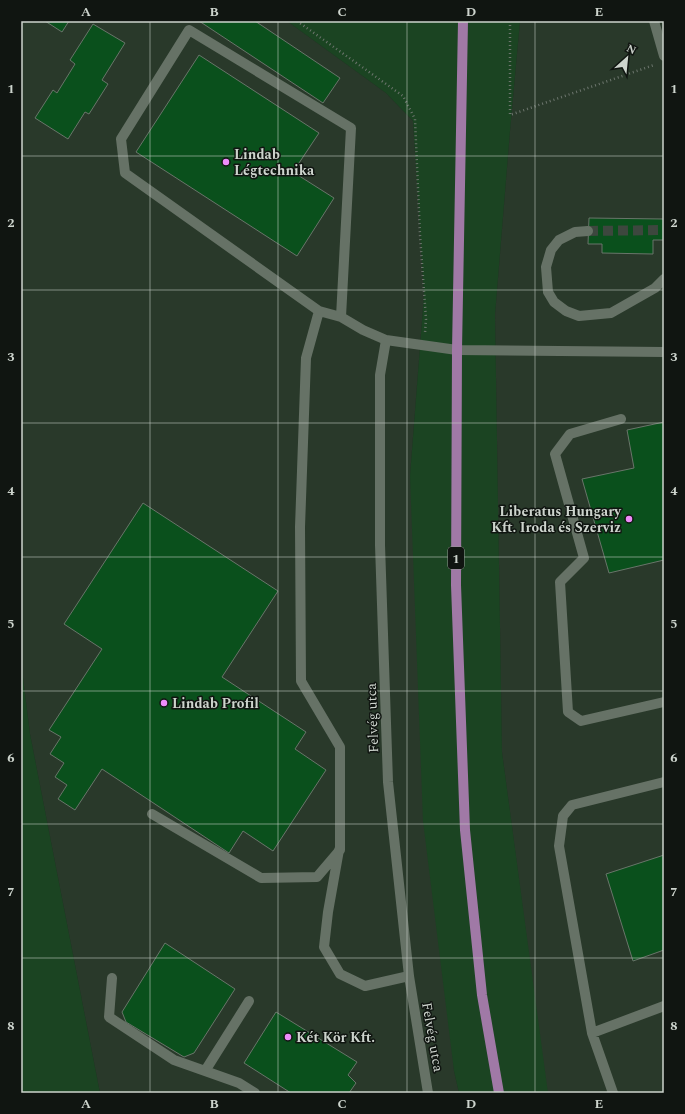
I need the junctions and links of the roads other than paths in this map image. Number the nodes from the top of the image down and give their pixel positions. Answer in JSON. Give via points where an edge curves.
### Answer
{"nodes":[{"id":1,"x":463,"y":21,"type":"edge"},
{"id":2,"x":654,"y":21,"type":"edge"},
{"id":3,"x":664,"y":56,"type":"edge"},
{"id":4,"x":588,"y":231,"type":"tunnel mouth"},
{"id":5,"x":664,"y":279,"type":"edge"},
{"id":6,"x":319,"y":311,"type":"junction"},
{"id":7,"x":341,"y":317,"type":"junction"},
{"id":8,"x":386,"y":340,"type":"junction"},
{"id":9,"x":457,"y":350,"type":"junction"},
{"id":10,"x":664,"y":352,"type":"edge"},
{"id":11,"x":620,"y":419,"type":"dead end"},
{"id":12,"x":664,"y":702,"type":"edge"},
{"id":13,"x":664,"y":782,"type":"edge"},
{"id":14,"x":152,"y":814,"type":"dead end"},
{"id":15,"x":340,"y":850,"type":"junction"},
{"id":16,"x":409,"y":976,"type":"junction"},
{"id":17,"x":112,"y":978,"type":"dead end"},
{"id":18,"x":249,"y":1001,"type":"dead end"},
{"id":19,"x":664,"y":1006,"type":"edge"},
{"id":20,"x":592,"y":1033,"type":"junction"},
{"id":21,"x":205,"y":1071,"type":"junction"},
{"id":22,"x":255,"y":1093,"type":"edge"},
{"id":23,"x":428,"y":1093,"type":"edge"},
{"id":24,"x":499,"y":1093,"type":"edge"},
{"id":25,"x":613,"y":1093,"type":"edge"}],
"edges":[{"from":1,"to":9,"type":"main road","number":"1"},
{"from":2,"to":3,"type":"lane"},
{"from":4,"to":5,"type":"lane","via":[[575,232],[559,240],[551,250],[546,267],[548,292],[554,302],[566,311],[579,316],[611,313],[656,288]]},
{"from":6,"to":7,"type":"lane"},
{"from":6,"to":7,"type":"lane","via":[[125,173],[121,139],[189,30],[351,128]]},
{"from":6,"to":15,"type":"lane","via":[[306,358],[300,526],[302,681],[340,747]]},
{"from":7,"to":8,"type":"lane"},
{"from":8,"to":9,"type":"lane"},
{"from":8,"to":16,"type":"lane","name":"Felvég utca","via":[[380,375],[380,545],[388,782]]},
{"from":9,"to":10,"type":"lane"},
{"from":9,"to":24,"type":"main road","number":"1","via":[[456,585],[465,830],[482,995]]},
{"from":11,"to":12,"type":"lane","via":[[570,434],[555,454],[584,558],[560,582],[568,712],[581,721]]},
{"from":13,"to":20,"type":"lane","via":[[572,805],[563,816],[559,846]]},
{"from":14,"to":15,"type":"lane","via":[[261,878],[317,877]]},
{"from":15,"to":16,"type":"lane","via":[[324,947],[340,974],[365,986]]},
{"from":16,"to":23,"type":"lane","name":"Felvég utca"},
{"from":17,"to":21,"type":"lane","via":[[109,1017],[174,1060]]},
{"from":18,"to":21,"type":"lane"},
{"from":19,"to":20,"type":"lane"},
{"from":20,"to":25,"type":"lane"},
{"from":21,"to":22,"type":"lane","via":[[239,1083]]}]}
